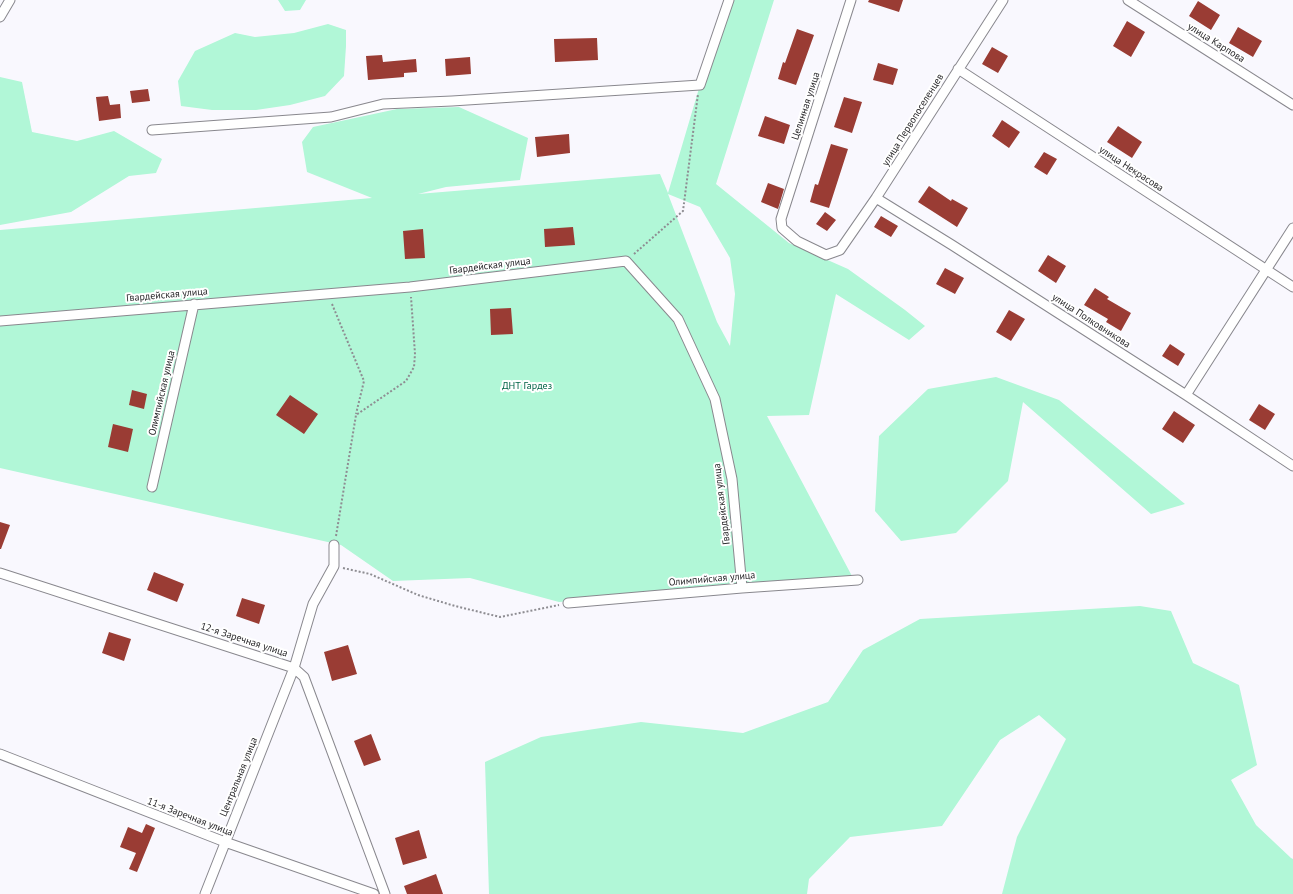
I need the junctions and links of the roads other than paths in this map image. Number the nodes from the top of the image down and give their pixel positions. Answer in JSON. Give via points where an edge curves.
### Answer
{"nodes":[{"id":1,"x":10,"y":0,"type":"edge"},
{"id":2,"x":729,"y":0,"type":"edge"},
{"id":3,"x":851,"y":0,"type":"edge"},
{"id":4,"x":1003,"y":0,"type":"edge"},
{"id":5,"x":1128,"y":0,"type":"edge"},
{"id":6,"x":0,"y":17,"type":"edge"},
{"id":7,"x":958,"y":69,"type":"junction"},
{"id":8,"x":1293,"y":105,"type":"edge"},
{"id":9,"x":152,"y":130,"type":"dead end"},
{"id":10,"x":876,"y":198,"type":"junction"},
{"id":11,"x":1293,"y":228,"type":"edge"},
{"id":12,"x":840,"y":250,"type":"joint"},
{"id":13,"x":1267,"y":270,"type":"junction"},
{"id":14,"x":1293,"y":287,"type":"edge"},
{"id":15,"x":194,"y":304,"type":"junction"},
{"id":16,"x":0,"y":321,"type":"edge"},
{"id":17,"x":1186,"y":395,"type":"junction"},
{"id":18,"x":1293,"y":466,"type":"edge"},
{"id":19,"x":152,"y":487,"type":"dead end"},
{"id":20,"x":334,"y":545,"type":"road end"},
{"id":21,"x":0,"y":573,"type":"edge"},
{"id":22,"x":858,"y":580,"type":"dead end"},
{"id":23,"x":742,"y":588,"type":"junction"},
{"id":24,"x":568,"y":603,"type":"road end"},
{"id":25,"x":294,"y":668,"type":"junction"},
{"id":26,"x":0,"y":754,"type":"edge"},
{"id":27,"x":225,"y":842,"type":"junction"},
{"id":28,"x":205,"y":894,"type":"edge"},
{"id":29,"x":374,"y":894,"type":"edge"},
{"id":30,"x":385,"y":894,"type":"edge"}],
"edges":[{"from":1,"to":6,"type":"street"},
{"from":2,"to":9,"type":"street","via":[[700,85],[383,104],[331,117]]},
{"from":3,"to":12,"type":"street","name":"Целинная улица","via":[[781,219],[782,228],[797,241],[826,255]]},
{"from":4,"to":7,"type":"street","name":"улица Первопоселенцев"},
{"from":5,"to":8,"type":"street","name":"улица Карпова"},
{"from":7,"to":10,"type":"street","name":"улица Первопоселенцев"},
{"from":7,"to":13,"type":"street","name":"улица Некрасова"},
{"from":10,"to":12,"type":"street","name":"улица Первопоселенцев"},
{"from":10,"to":17,"type":"street","name":"улица Полковникова"},
{"from":11,"to":13,"type":"street"},
{"from":13,"to":14,"type":"street","name":"улица Некрасова"},
{"from":13,"to":17,"type":"street"},
{"from":15,"to":16,"type":"street","name":"Гвардейская улица"},
{"from":15,"to":19,"type":"street","name":"Олимпийская улица"},
{"from":15,"to":23,"type":"street","name":"Гвардейская улица","via":[[410,287],[626,261],[678,319],[715,399],[732,479]]},
{"from":17,"to":18,"type":"street","name":"улица Полковникова"},
{"from":20,"to":25,"type":"street","name":"Центральная улица","via":[[334,566],[313,604]]},
{"from":21,"to":25,"type":"street","name":"12-я Заречная улица"},
{"from":22,"to":23,"type":"street","name":"Олимпийская улица"},
{"from":23,"to":24,"type":"street","name":"Олимпийская улица"},
{"from":25,"to":27,"type":"street","name":"Центральная улица"},
{"from":25,"to":30,"type":"street","name":"12-я Заречная улица","via":[[304,677]]},
{"from":26,"to":27,"type":"street","name":"11-я Заречная улица"},
{"from":27,"to":28,"type":"street","name":"Центральная улица"},
{"from":27,"to":29,"type":"street","name":"11-я Заречная улица"}]}
